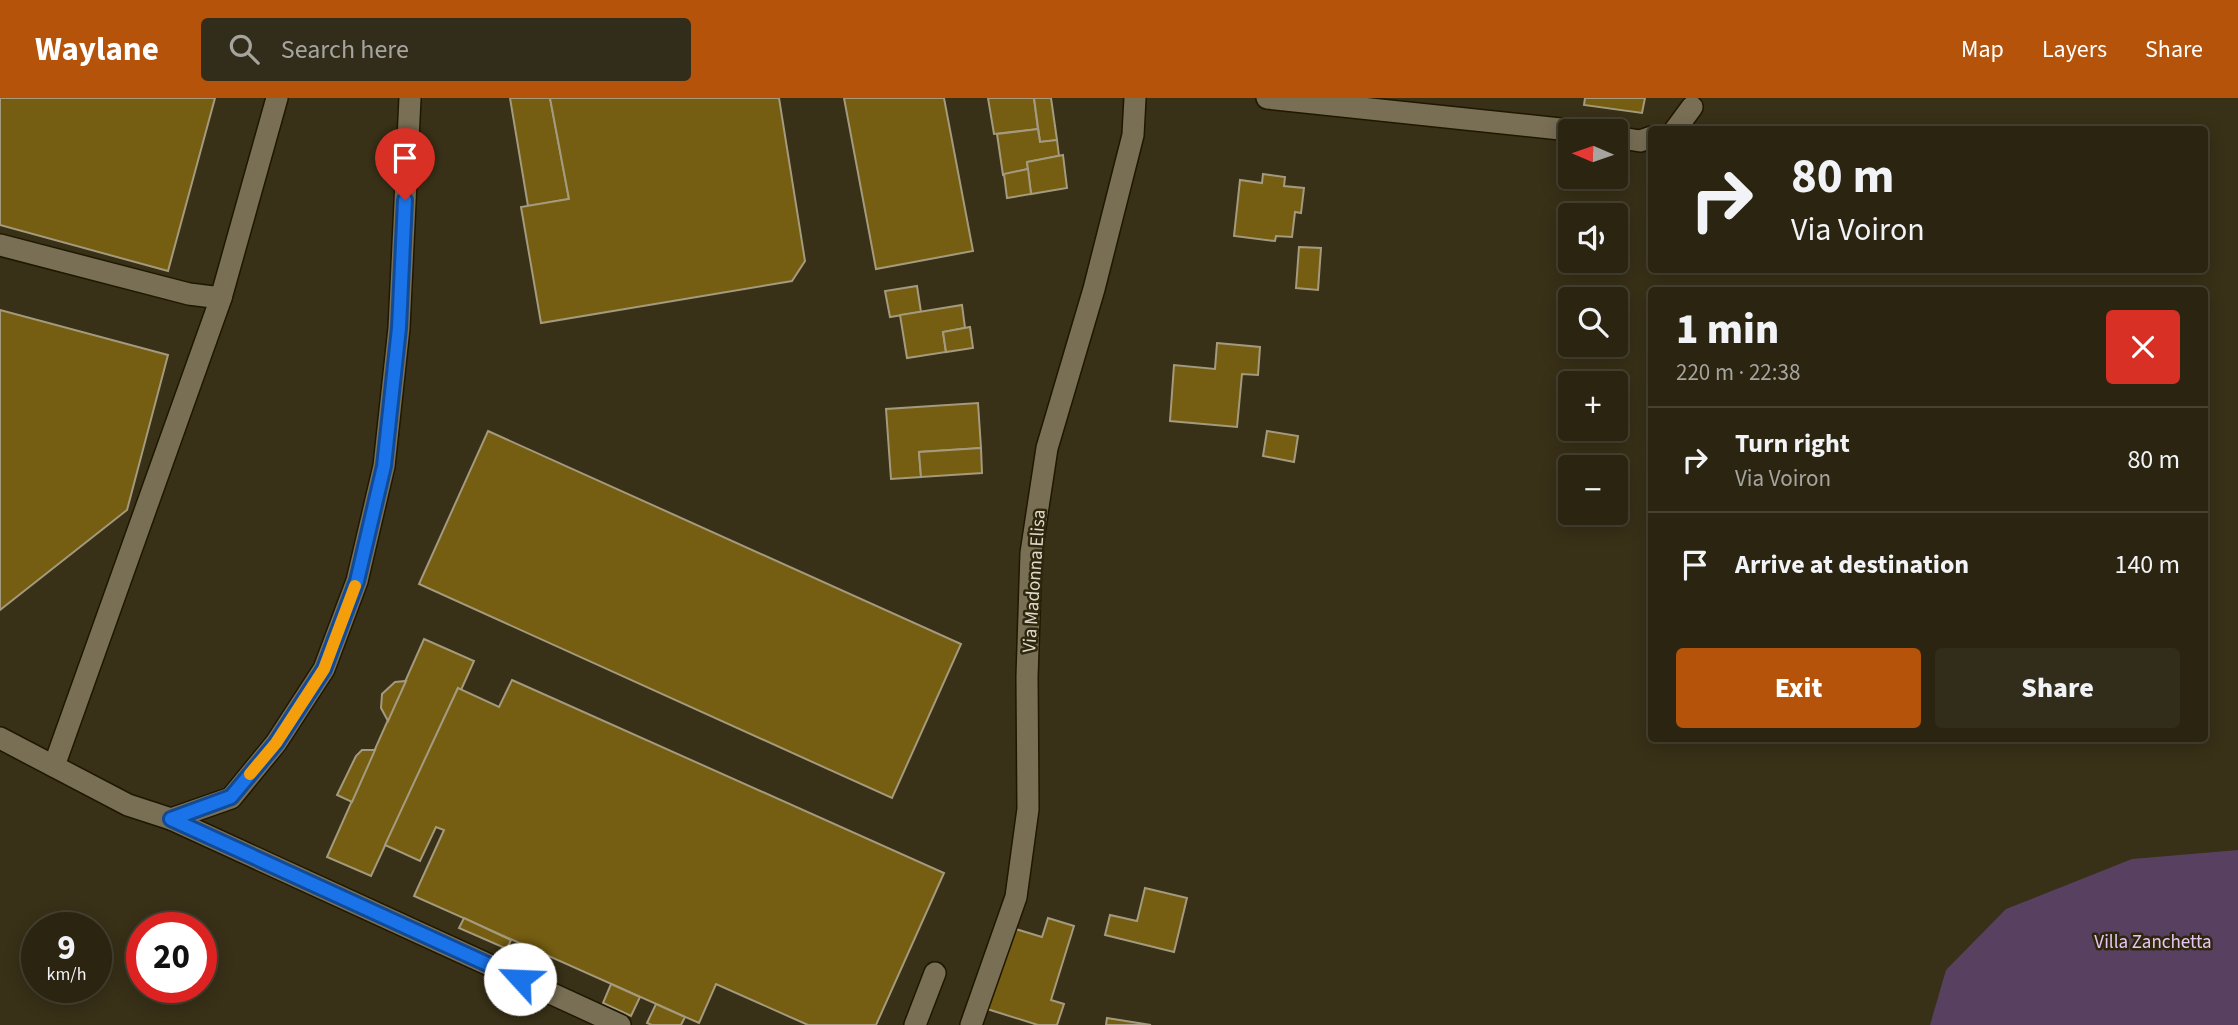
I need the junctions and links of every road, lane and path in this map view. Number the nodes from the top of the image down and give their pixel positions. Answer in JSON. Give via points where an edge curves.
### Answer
{"nodes":[{"id":1,"x":277,"y":98,"type":"edge"},
{"id":2,"x":410,"y":98,"type":"edge"},
{"id":3,"x":1135,"y":98,"type":"edge"},
{"id":4,"x":1267,"y":98,"type":"edge"},
{"id":5,"x":1692,"y":107,"type":"dead end"},
{"id":6,"x":1678,"y":126,"type":"edge"},
{"id":7,"x":1558,"y":129,"type":"edge"},
{"id":8,"x":1648,"y":138,"type":"edge"},
{"id":9,"x":1628,"y":139,"type":"edge"},
{"id":10,"x":0,"y":245,"type":"edge"},
{"id":11,"x":221,"y":298,"type":"junction"},
{"id":12,"x":0,"y":738,"type":"edge"},
{"id":13,"x":54,"y":766,"type":"junction"},
{"id":14,"x":171,"y":819,"type":"junction"},
{"id":15,"x":935,"y":973,"type":"dead end"},
{"id":16,"x":620,"y":1025,"type":"edge"},
{"id":17,"x":915,"y":1025,"type":"edge"},
{"id":18,"x":971,"y":1025,"type":"edge"}],
"edges":[{"from":1,"to":11,"type":"street"},
{"from":2,"to":14,"type":"street","via":[[399,328],[386,452],[357,581],[324,669],[276,743],[231,797]]},
{"from":3,"to":18,"type":"street","name":"Via Madonna Elisa","via":[[1133,135],[1047,448],[1031,553],[1028,809],[1016,897]]},
{"from":4,"to":7,"type":"street"},
{"from":5,"to":6,"type":"street"},
{"from":8,"to":9,"type":"street"},
{"from":10,"to":11,"type":"street","via":[[189,294]]},
{"from":11,"to":13,"type":"street"},
{"from":12,"to":13,"type":"street"},
{"from":13,"to":14,"type":"street","via":[[128,805]]},
{"from":14,"to":16,"type":"street"},
{"from":15,"to":17,"type":"street"}]}
